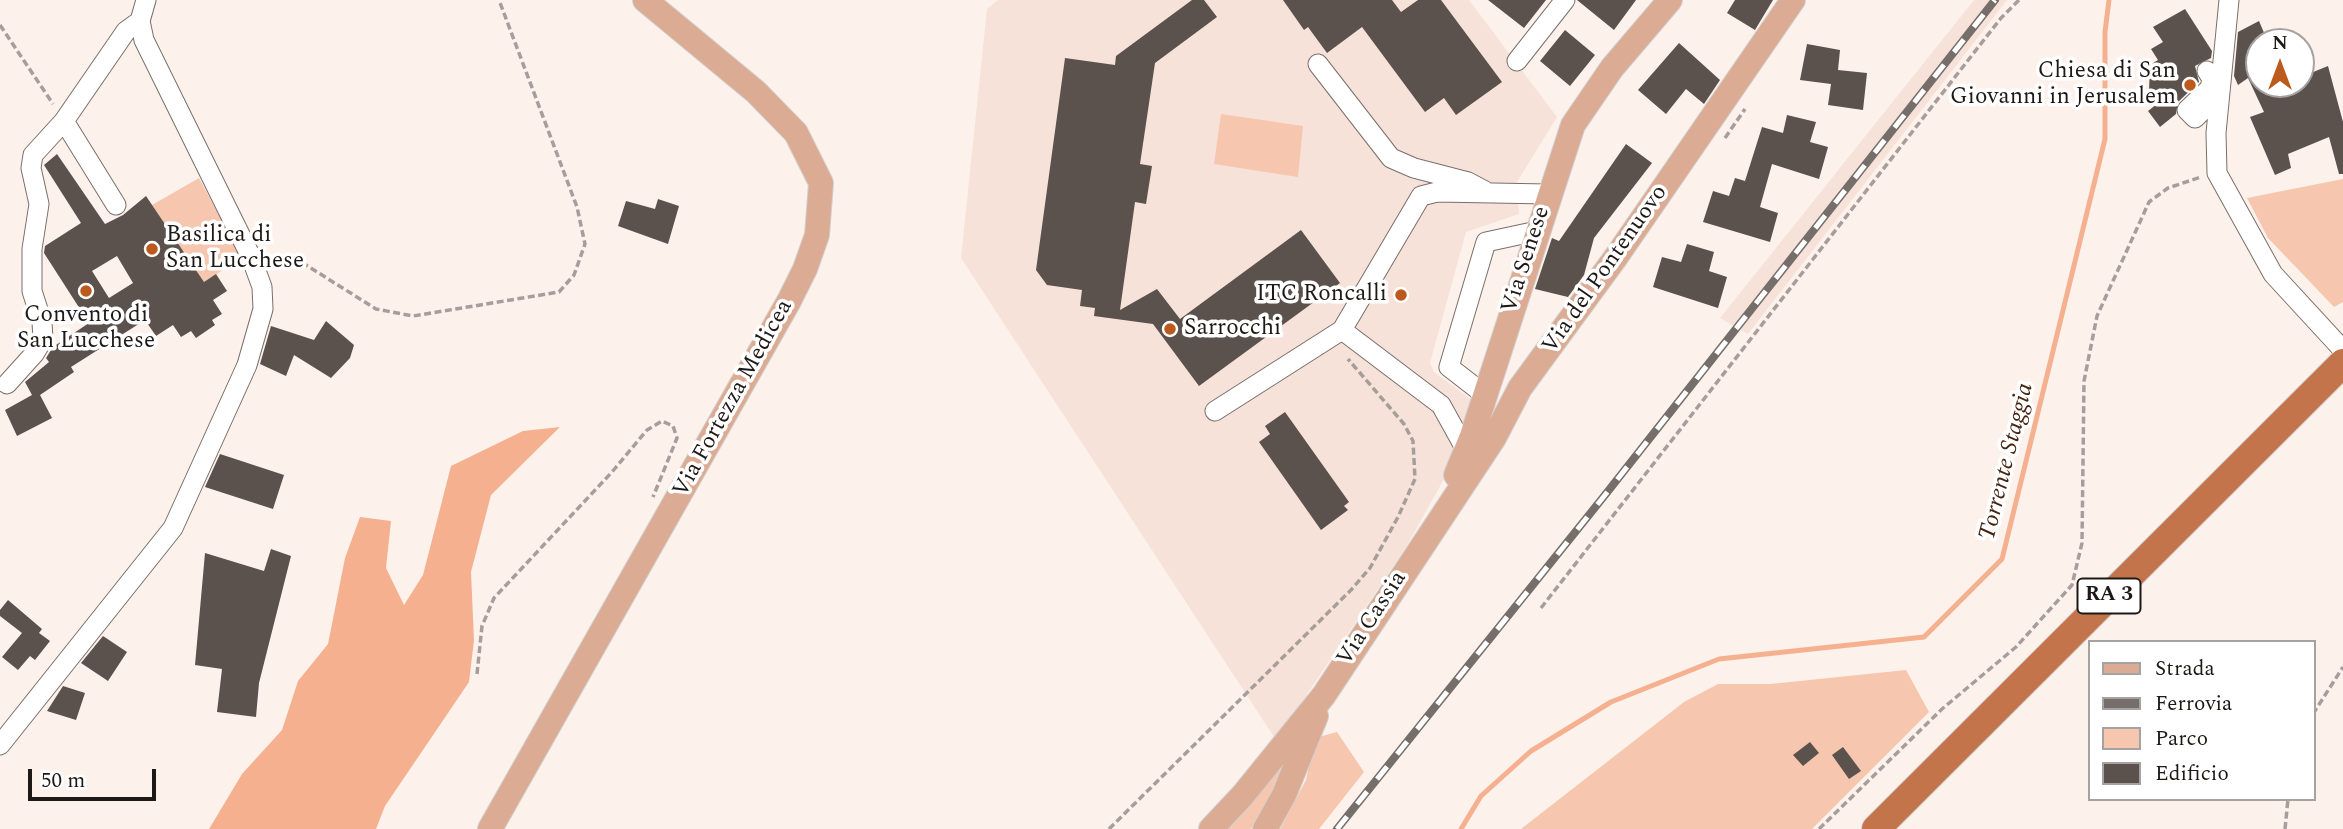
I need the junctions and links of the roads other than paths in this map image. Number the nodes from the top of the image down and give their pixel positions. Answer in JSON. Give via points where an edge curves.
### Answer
{"nodes":[{"id":1,"x":146,"y":0,"type":"edge"},
{"id":2,"x":645,"y":0,"type":"edge"},
{"id":3,"x":1565,"y":0,"type":"edge"},
{"id":4,"x":1670,"y":0,"type":"edge"},
{"id":5,"x":1793,"y":0,"type":"edge"},
{"id":6,"x":2229,"y":0,"type":"edge"},
{"id":7,"x":140,"y":21,"type":"junction"},
{"id":8,"x":1517,"y":61,"type":"dead end"},
{"id":9,"x":1318,"y":64,"type":"dead end"},
{"id":10,"x":2207,"y":71,"type":"dead end"},
{"id":11,"x":2218,"y":111,"type":"junction"},
{"id":12,"x":64,"y":121,"type":"junction"},
{"id":13,"x":1402,"y":164,"type":"junction"},
{"id":14,"x":1490,"y":194,"type":"junction"},
{"id":15,"x":1548,"y":194,"type":"junction"},
{"id":16,"x":1421,"y":196,"type":"junction"},
{"id":17,"x":116,"y":205,"type":"dead end"},
{"id":18,"x":1537,"y":231,"type":"junction"},
{"id":19,"x":1336,"y":335,"type":"junction"},
{"id":20,"x":2343,"y":350,"type":"edge"},
{"id":21,"x":2343,"y":363,"type":"edge"},
{"id":22,"x":1492,"y":370,"type":"junction"},
{"id":23,"x":7,"y":384,"type":"dead end"},
{"id":24,"x":2343,"y":390,"type":"edge"},
{"id":25,"x":1485,"y":395,"type":"junction"},
{"id":26,"x":1511,"y":407,"type":"junction"},
{"id":27,"x":1214,"y":411,"type":"dead end"},
{"id":28,"x":1466,"y":450,"type":"junction"},
{"id":29,"x":1423,"y":542,"type":"junction"},
{"id":30,"x":2092,"y":640,"type":"edge"},
{"id":31,"x":2088,"y":644,"type":"edge"},
{"id":32,"x":1324,"y":695,"type":"junction"},
{"id":33,"x":0,"y":745,"type":"edge"},
{"id":34,"x":489,"y":829,"type":"edge"},
{"id":35,"x":1211,"y":829,"type":"edge"},
{"id":36,"x":1265,"y":829,"type":"edge"},
{"id":37,"x":1876,"y":829,"type":"edge"},
{"id":38,"x":1903,"y":829,"type":"edge"}],
"edges":[{"from":1,"to":7,"type":"street"},
{"from":2,"to":34,"type":"main road","name":"Via Fortezza Medicea","via":[[756,92],[796,133],[821,183],[817,235],[789,301]]},
{"from":3,"to":8,"type":"street"},
{"from":4,"to":15,"type":"main road","name":"Via Senese","via":[[1579,113]]},
{"from":5,"to":26,"type":"main road","name":"Via del Pontenuovo"},
{"from":6,"to":11,"type":"street"},
{"from":7,"to":12,"type":"street","via":[[126,31]]},
{"from":7,"to":33,"type":"street","via":[[144,40],[251,257],[262,287],[263,309],[247,365],[173,528]]},
{"from":9,"to":13,"type":"street","via":[[1383,151]]},
{"from":10,"to":11,"type":"street","via":[[2212,79],[2210,88],[2187,110],[2196,118],[2209,104]]},
{"from":11,"to":20,"type":"street","via":[[2217,173],[2267,265]]},
{"from":12,"to":17,"type":"street"},
{"from":12,"to":23,"type":"street","via":[[33,155],[31,168],[39,204],[32,291],[43,338]]},
{"from":13,"to":14,"type":"street","via":[[1468,182]]},
{"from":13,"to":16,"type":"street"},
{"from":14,"to":15,"type":"street"},
{"from":14,"to":16,"type":"street","via":[[1437,192]]},
{"from":15,"to":18,"type":"main road","name":"Via Senese"},
{"from":16,"to":19,"type":"street"},
{"from":18,"to":22,"type":"main road","name":"Via Senese"},
{"from":18,"to":25,"type":"street","via":[[1486,242],[1449,367]]},
{"from":19,"to":27,"type":"street"},
{"from":19,"to":28,"type":"street","via":[[1441,405]]},
{"from":21,"to":37,"type":"highway","number":"RA 3"},
{"from":22,"to":25,"type":"main road","name":"Via Senese"},
{"from":22,"to":26,"type":"main road","via":[[1493,402]]},
{"from":24,"to":30,"type":"highway","number":"RA 3"},
{"from":25,"to":28,"type":"main road","name":"Via Senese"},
{"from":26,"to":29,"type":"main road","name":"Via del Pontenuovo"},
{"from":28,"to":29,"type":"main road","name":"Via Senese"},
{"from":29,"to":32,"type":"main road","name":"Via Cassia"},
{"from":31,"to":38,"type":"highway","number":"RA 3"},
{"from":32,"to":35,"type":"main road","name":"Via Cassia"},
{"from":32,"to":36,"type":"main road","name":"Via Cassia"}]}
